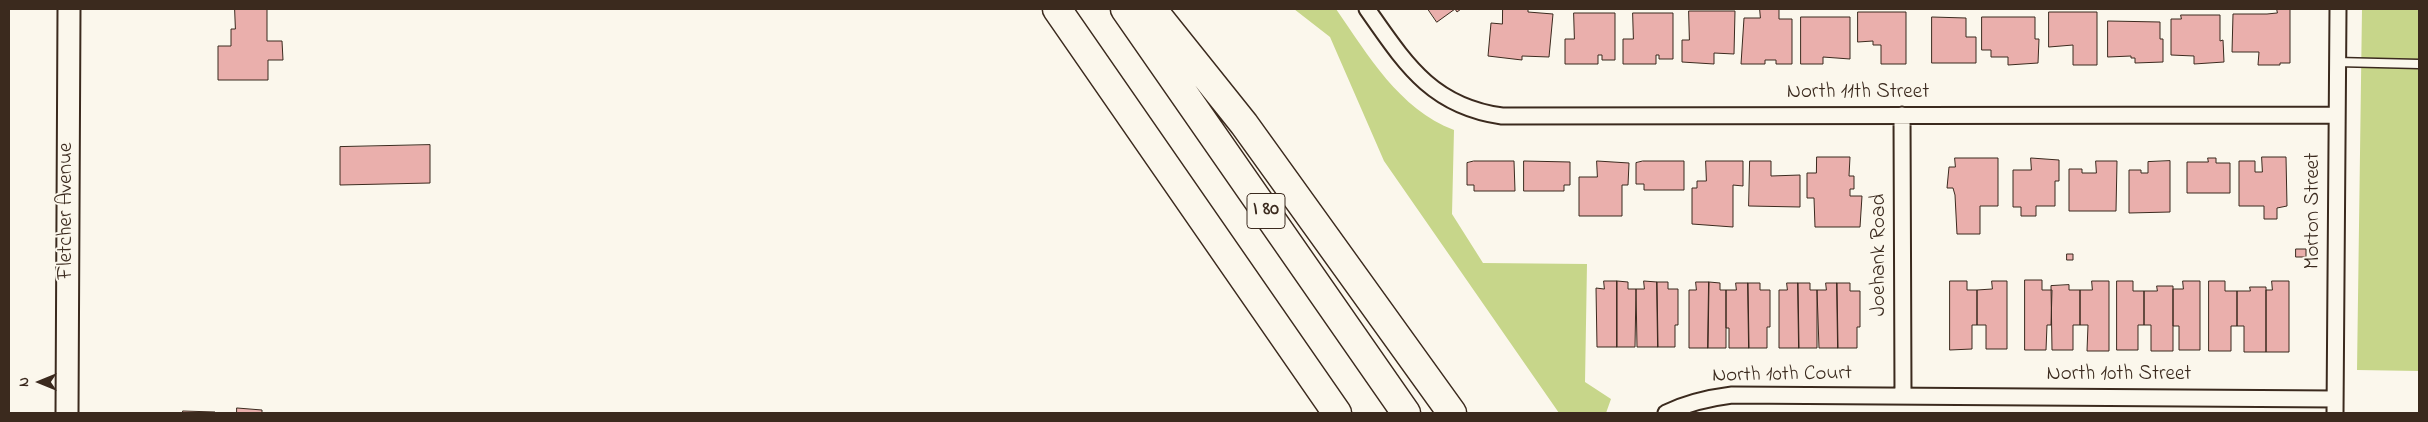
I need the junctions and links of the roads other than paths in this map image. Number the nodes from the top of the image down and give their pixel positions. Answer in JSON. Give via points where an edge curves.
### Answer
{"nodes":[{"id":1,"x":69,"y":9,"type":"edge"},
{"id":2,"x":1057,"y":9,"type":"edge"},
{"id":3,"x":1125,"y":9,"type":"edge"},
{"id":4,"x":1152,"y":9,"type":"edge"},
{"id":5,"x":1367,"y":9,"type":"edge"},
{"id":6,"x":2338,"y":9,"type":"edge"},
{"id":7,"x":2337,"y":62,"type":"junction"},
{"id":8,"x":2419,"y":64,"type":"edge"},
{"id":9,"x":1902,"y":115,"type":"junction"},
{"id":10,"x":2337,"y":115,"type":"junction"},
{"id":11,"x":1903,"y":395,"type":"junction"},
{"id":12,"x":2335,"y":406,"type":"edge"},
{"id":13,"x":68,"y":413,"type":"edge"},
{"id":14,"x":1337,"y":413,"type":"edge"},
{"id":15,"x":1406,"y":413,"type":"edge"},
{"id":16,"x":1452,"y":413,"type":"edge"},
{"id":17,"x":1666,"y":413,"type":"edge"}],
"edges":[{"from":1,"to":13,"type":"street","name":"Fletcher Avenue"},
{"from":2,"to":14,"type":"highway","number":"I 80"},
{"from":3,"to":15,"type":"highway","number":"I 80"},
{"from":4,"to":16,"type":"highway","via":[[1244,124]]},
{"from":5,"to":9,"type":"street","name":"North 11th Street","via":[[1422,81],[1442,96],[1469,109],[1502,116]]},
{"from":6,"to":7,"type":"street","name":"Morton Street"},
{"from":7,"to":8,"type":"lane"},
{"from":7,"to":10,"type":"street","name":"Morton Street"},
{"from":9,"to":10,"type":"street","name":"North 11th Street"},
{"from":9,"to":11,"type":"street","name":"Joehank Road"},
{"from":10,"to":12,"type":"street","name":"Morton Street"},
{"from":11,"to":12,"type":"street","name":"North 10th Street"},
{"from":11,"to":17,"type":"street","name":"North 10th Court","via":[[1732,395],[1708,398]]}]}
